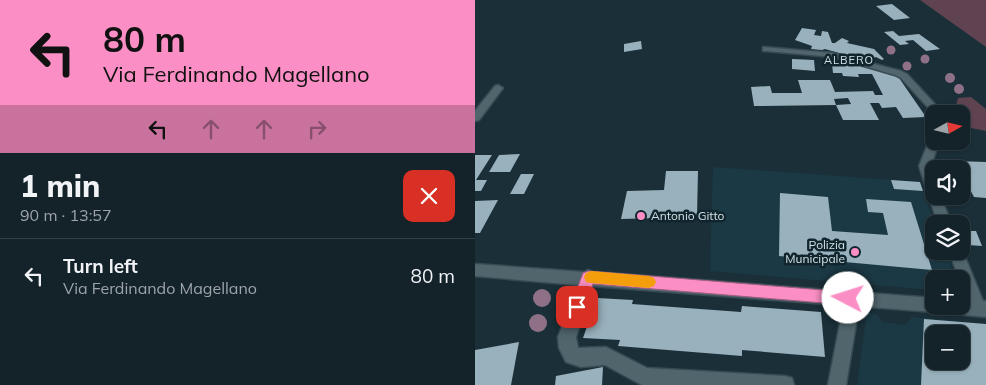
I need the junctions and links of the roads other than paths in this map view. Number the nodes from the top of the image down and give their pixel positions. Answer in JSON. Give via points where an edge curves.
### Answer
{"nodes":[{"id":1,"x":766,"y":49,"type":"dead end"},
{"id":2,"x":499,"y":88,"type":"dead end"},
{"id":3,"x":931,"y":105,"type":"edge"},
{"id":4,"x":475,"y":118,"type":"edge"},
{"id":5,"x":960,"y":260,"type":"edge"},
{"id":6,"x":475,"y":270,"type":"edge"},
{"id":7,"x":588,"y":277,"type":"junction"},
{"id":8,"x":848,"y":298,"type":"junction"},
{"id":9,"x":925,"y":304,"type":"edge"},
{"id":10,"x":982,"y":309,"type":"edge"},
{"id":11,"x":645,"y":381,"type":"edge"},
{"id":12,"x":732,"y":383,"type":"edge"},
{"id":13,"x":785,"y":385,"type":"edge"},
{"id":14,"x":837,"y":385,"type":"edge"}],
"edges":[{"from":1,"to":3,"type":"street","via":[[833,55],[898,73]]},
{"from":2,"to":4,"type":"street"},
{"from":5,"to":10,"type":"street"},
{"from":6,"to":7,"type":"street"},
{"from":7,"to":8,"type":"street"},
{"from":7,"to":11,"type":"street","via":[[567,337],[572,356],[606,356]]},
{"from":8,"to":9,"type":"street"},
{"from":8,"to":14,"type":"street","via":[[849,318]]},
{"from":11,"to":12,"type":"street"},
{"from":12,"to":13,"type":"street"}]}
